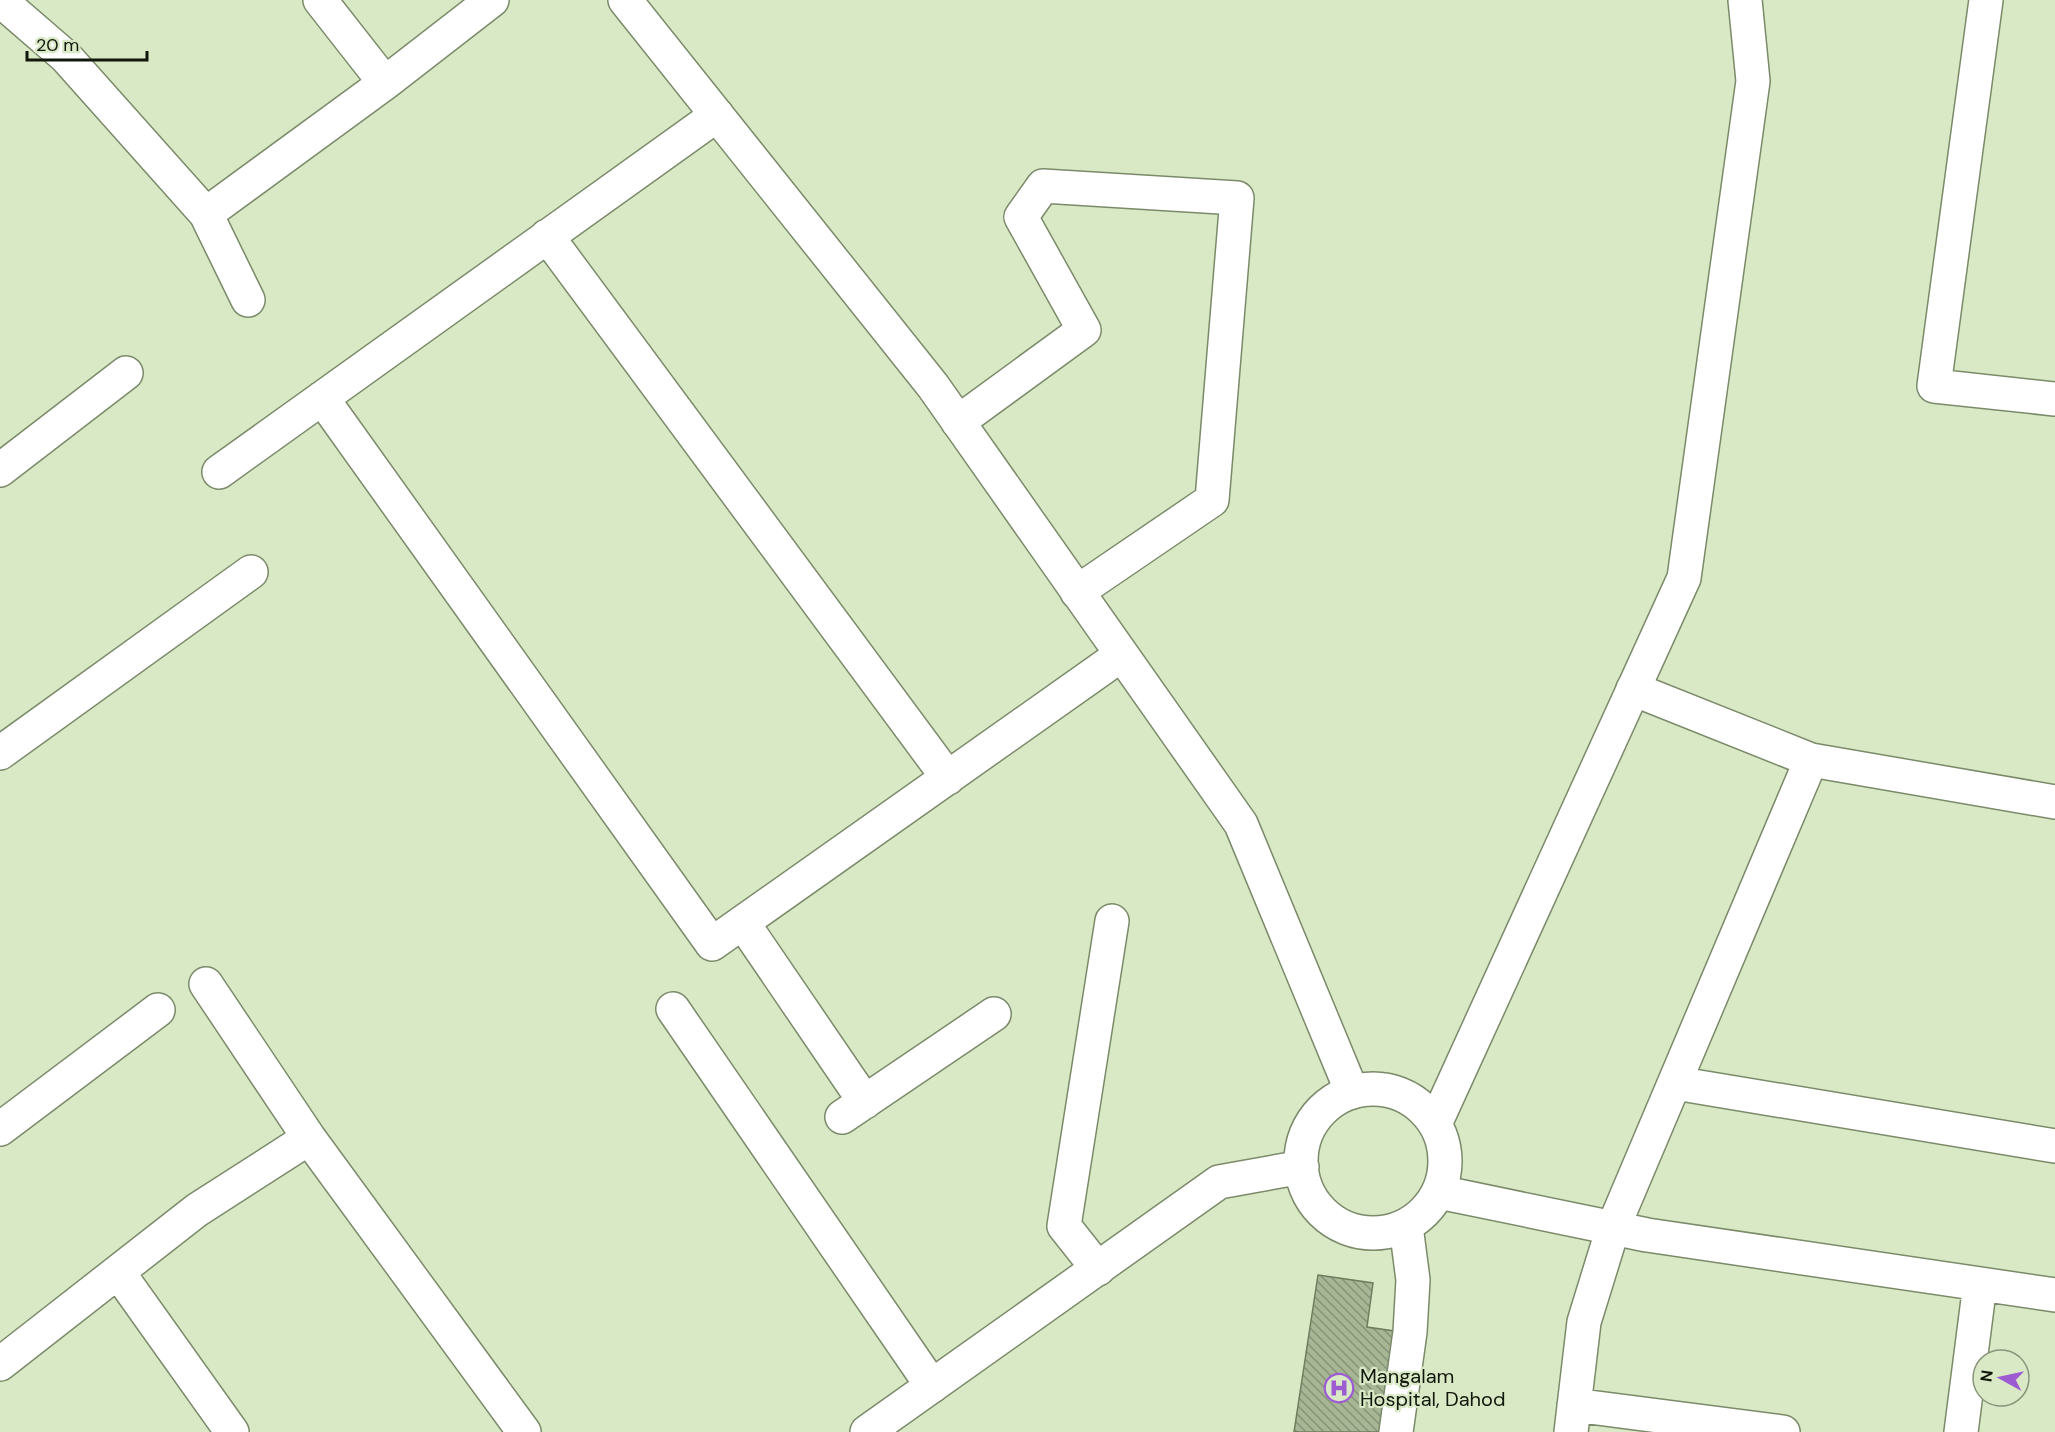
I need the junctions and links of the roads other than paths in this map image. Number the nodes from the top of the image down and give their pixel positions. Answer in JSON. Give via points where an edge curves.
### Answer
{"nodes":[{"id":1,"x":0,"y":0,"type":"edge"},
{"id":2,"x":320,"y":0,"type":"edge"},
{"id":3,"x":492,"y":0,"type":"edge"},
{"id":4,"x":625,"y":0,"type":"edge"},
{"id":5,"x":1745,"y":0,"type":"edge"},
{"id":6,"x":1986,"y":0,"type":"edge"},
{"id":7,"x":385,"y":82,"type":"junction"},
{"id":8,"x":717,"y":115,"type":"junction"},
{"id":9,"x":206,"y":214,"type":"junction"},
{"id":10,"x":548,"y":236,"type":"junction"},
{"id":11,"x":248,"y":300,"type":"dead end"},
{"id":12,"x":126,"y":373,"type":"dead end"},
{"id":13,"x":322,"y":398,"type":"junction"},
{"id":14,"x":2055,"y":399,"type":"edge"},
{"id":15,"x":958,"y":422,"type":"junction"},
{"id":16,"x":0,"y":470,"type":"edge"},
{"id":17,"x":219,"y":472,"type":"dead end"},
{"id":18,"x":251,"y":572,"type":"dead end"},
{"id":19,"x":1077,"y":592,"type":"junction"},
{"id":20,"x":1121,"y":655,"type":"junction"},
{"id":21,"x":1633,"y":689,"type":"junction"},
{"id":22,"x":0,"y":753,"type":"edge"},
{"id":23,"x":1811,"y":760,"type":"junction"},
{"id":24,"x":948,"y":777,"type":"junction"},
{"id":25,"x":2055,"y":802,"type":"edge"},
{"id":26,"x":1112,"y":921,"type":"dead end"},
{"id":27,"x":743,"y":923,"type":"junction"},
{"id":28,"x":206,"y":984,"type":"dead end"},
{"id":29,"x":673,"y":1009,"type":"dead end"},
{"id":30,"x":158,"y":1011,"type":"dead end"},
{"id":31,"x":994,"y":1014,"type":"dead end"},
{"id":32,"x":1675,"y":1083,"type":"junction"},
{"id":33,"x":1352,"y":1092,"type":"junction"},
{"id":34,"x":1436,"y":1124,"type":"junction"},
{"id":35,"x":0,"y":1129,"type":"edge"},
{"id":36,"x":309,"y":1138,"type":"junction"},
{"id":37,"x":2055,"y":1146,"type":"edge"},
{"id":38,"x":1302,"y":1167,"type":"junction"},
{"id":39,"x":1439,"y":1192,"type":"junction"},
{"id":40,"x":1406,"y":1226,"type":"junction"},
{"id":41,"x":1613,"y":1228,"type":"junction"},
{"id":42,"x":1098,"y":1269,"type":"junction"},
{"id":43,"x":118,"y":1272,"type":"junction"},
{"id":44,"x":1980,"y":1284,"type":"junction"},
{"id":45,"x":2055,"y":1295,"type":"edge"},
{"id":46,"x":0,"y":1364,"type":"edge"},
{"id":47,"x":932,"y":1386,"type":"junction"},
{"id":48,"x":1573,"y":1418,"type":"edge"},
{"id":49,"x":232,"y":1432,"type":"edge"},
{"id":50,"x":524,"y":1432,"type":"edge"},
{"id":51,"x":867,"y":1432,"type":"edge"},
{"id":52,"x":1396,"y":1432,"type":"edge"},
{"id":53,"x":1783,"y":1432,"type":"edge"},
{"id":54,"x":1961,"y":1432,"type":"edge"}],
"edges":[{"from":1,"to":9,"type":"street","via":[[66,57]]},
{"from":2,"to":7,"type":"street"},
{"from":3,"to":7,"type":"street"},
{"from":4,"to":8,"type":"street"},
{"from":5,"to":21,"type":"street","via":[[1754,81],[1684,578]]},
{"from":6,"to":14,"type":"street","via":[[1934,386]]},
{"from":7,"to":9,"type":"street"},
{"from":8,"to":10,"type":"street"},
{"from":8,"to":15,"type":"street"},
{"from":9,"to":11,"type":"street"},
{"from":10,"to":13,"type":"street"},
{"from":10,"to":24,"type":"street"},
{"from":12,"to":16,"type":"street"},
{"from":13,"to":17,"type":"street"},
{"from":13,"to":27,"type":"street","via":[[712,944]]},
{"from":15,"to":19,"type":"street"},
{"from":15,"to":19,"type":"street","via":[[1084,330],[1021,217],[1043,186],[1237,198],[1212,500]]},
{"from":18,"to":22,"type":"street"},
{"from":19,"to":20,"type":"street"},
{"from":20,"to":24,"type":"street"},
{"from":20,"to":33,"type":"street","via":[[1241,824]]},
{"from":21,"to":23,"type":"street"},
{"from":21,"to":34,"type":"street"},
{"from":23,"to":25,"type":"street"},
{"from":23,"to":32,"type":"street"},
{"from":24,"to":27,"type":"street"},
{"from":26,"to":42,"type":"street","via":[[1064,1226]]},
{"from":27,"to":31,"type":"street","via":[[853,1109]]},
{"from":28,"to":36,"type":"street"},
{"from":29,"to":47,"type":"street"},
{"from":30,"to":35,"type":"street"},
{"from":32,"to":37,"type":"street"},
{"from":32,"to":41,"type":"street"},
{"from":33,"to":34,"type":"street","via":[[1376,1089],[1399,1093],[1420,1106]]},
{"from":33,"to":38,"type":"street","via":[[1330,1103],[1314,1121],[1304,1143]]},
{"from":34,"to":39,"type":"street","via":[[1444,1146],[1445,1170]]},
{"from":36,"to":43,"type":"street","via":[[197,1210]]},
{"from":36,"to":50,"type":"street"},
{"from":38,"to":40,"type":"street","via":[[1313,1200],[1339,1224],[1360,1233],[1384,1233]]},
{"from":38,"to":42,"type":"street","via":[[1220,1182]]},
{"from":39,"to":40,"type":"street","via":[[1425,1212]]},
{"from":39,"to":41,"type":"street"},
{"from":40,"to":52,"type":"street","via":[[1413,1280]]},
{"from":41,"to":44,"type":"street"},
{"from":41,"to":48,"type":"street","via":[[1584,1323]]},
{"from":42,"to":47,"type":"street"},
{"from":43,"to":46,"type":"street"},
{"from":43,"to":49,"type":"street"},
{"from":44,"to":45,"type":"street"},
{"from":44,"to":54,"type":"street"},
{"from":47,"to":51,"type":"street"},
{"from":48,"to":53,"type":"street"}]}
